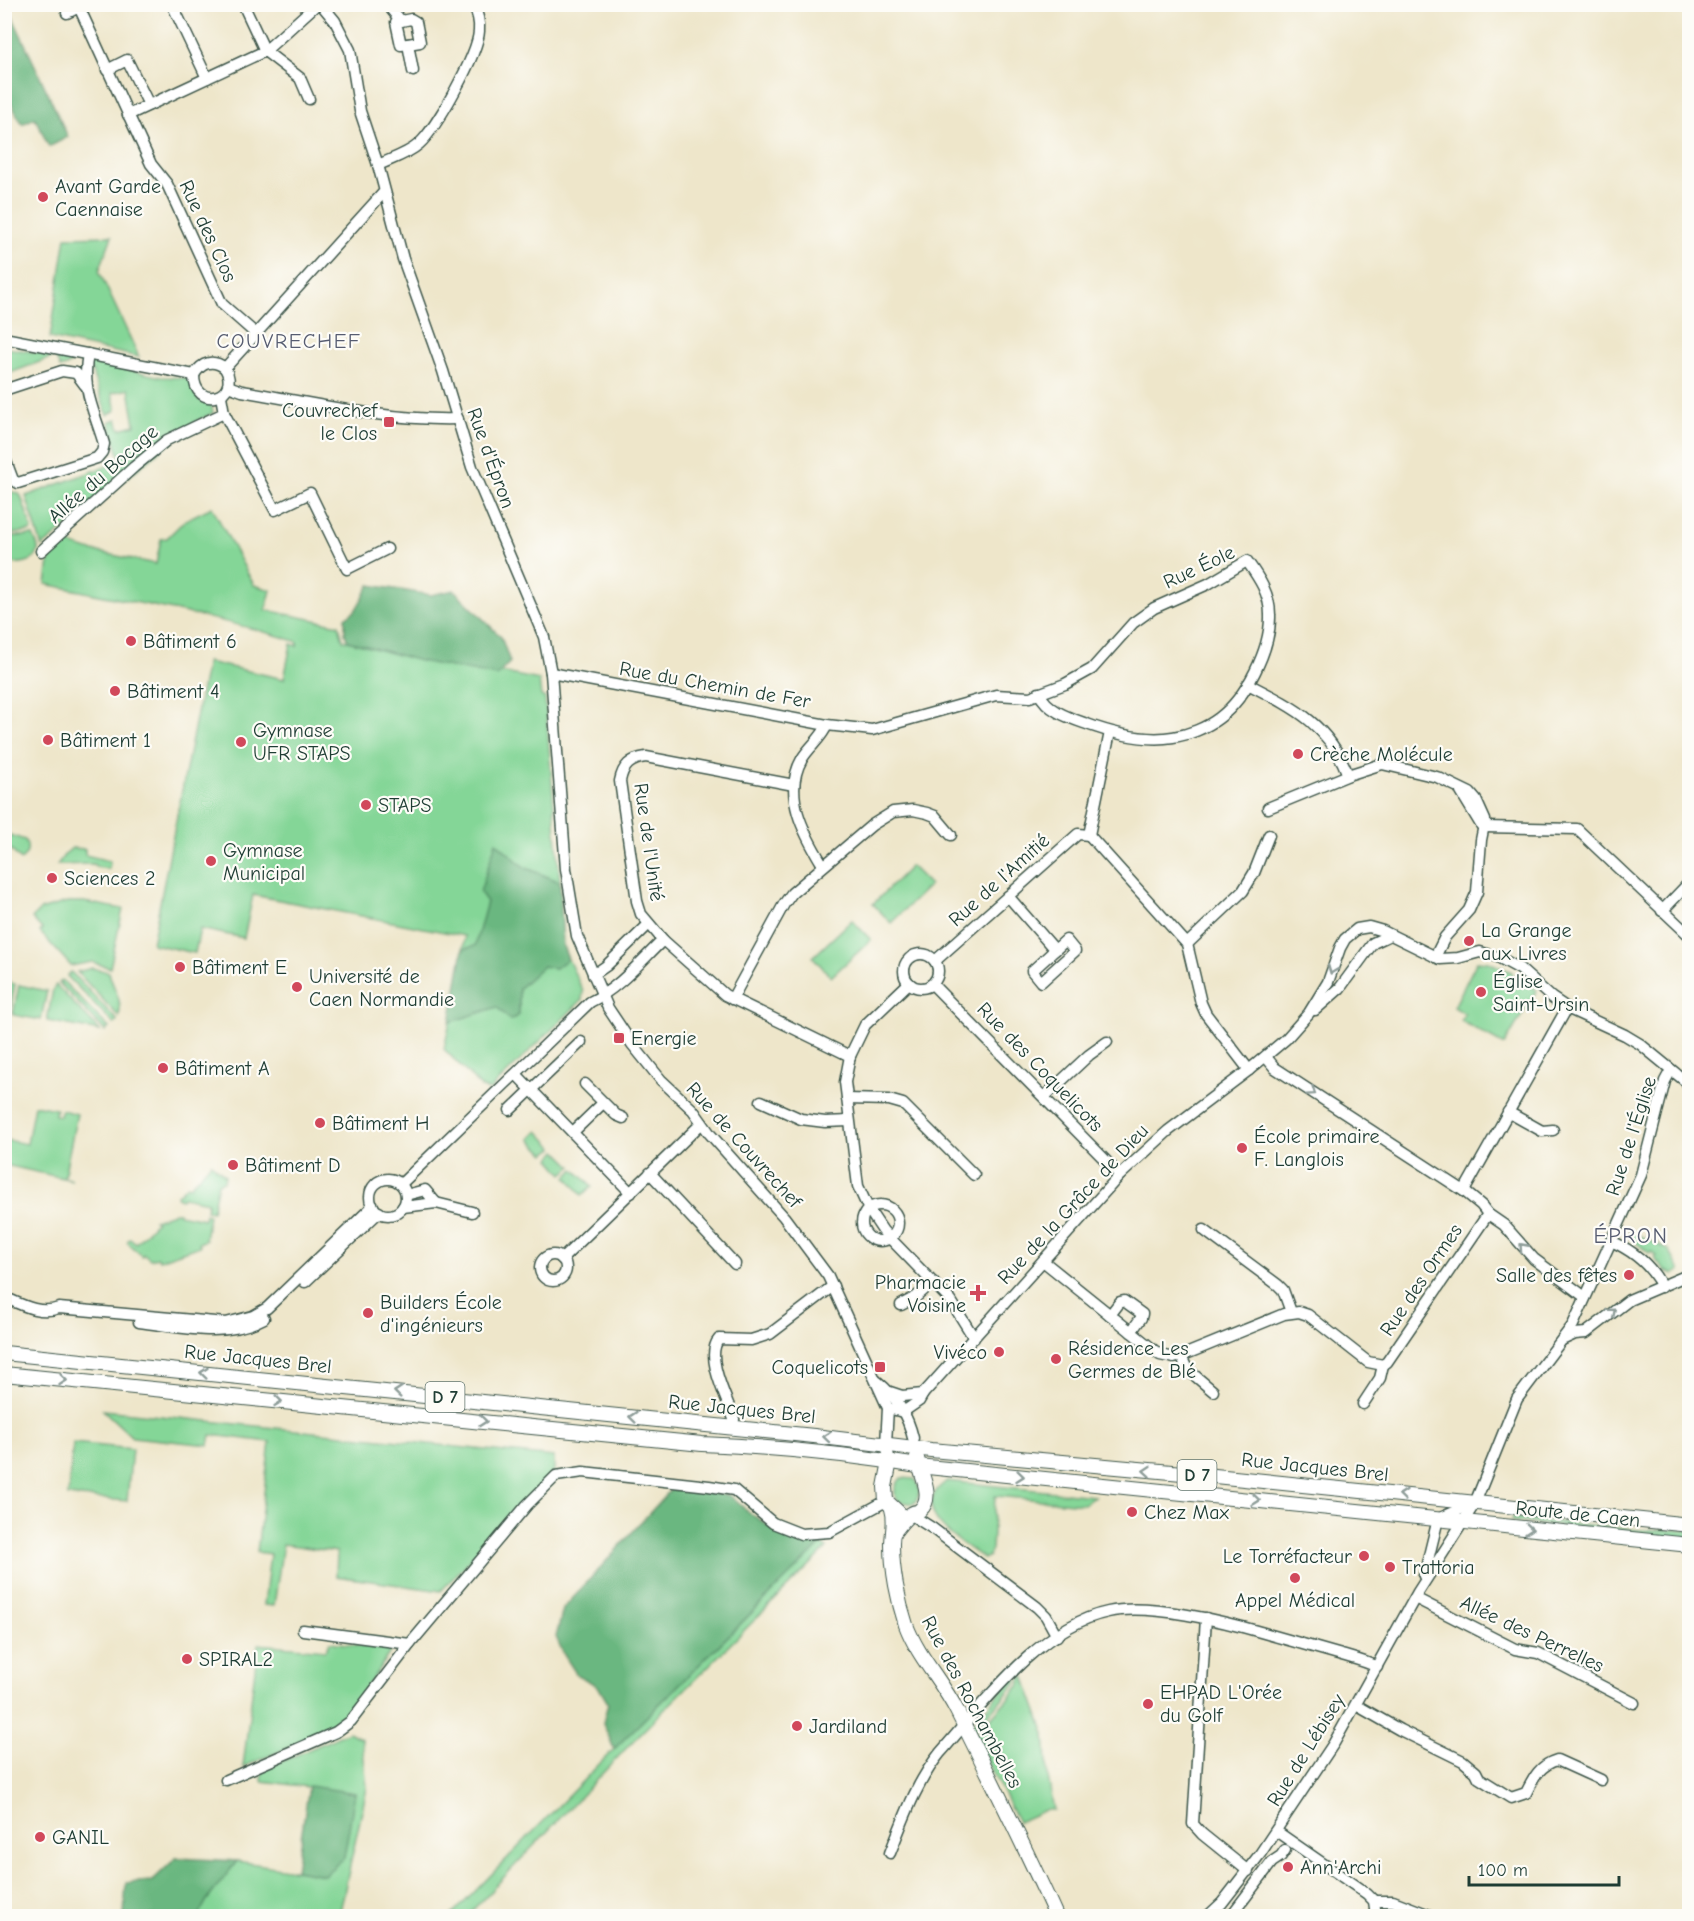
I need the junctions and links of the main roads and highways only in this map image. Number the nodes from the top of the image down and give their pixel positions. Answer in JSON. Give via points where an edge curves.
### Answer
{"nodes":[{"id":1,"x":4,"y":1353,"type":"edge"},
{"id":2,"x":4,"y":1374,"type":"edge"},
{"id":3,"x":910,"y":1444,"type":"junction"},
{"id":4,"x":891,"y":1461,"type":"junction"},
{"id":5,"x":918,"y":1466,"type":"junction"},
{"id":6,"x":941,"y":1468,"type":"junction"},
{"id":7,"x":926,"y":1495,"type":"junction"},
{"id":8,"x":1477,"y":1499,"type":"joint"},
{"id":9,"x":889,"y":1505,"type":"junction"},
{"id":10,"x":910,"y":1514,"type":"junction"},
{"id":11,"x":1463,"y":1522,"type":"joint"},
{"id":12,"x":1689,"y":1525,"type":"edge"},
{"id":13,"x":894,"y":1532,"type":"junction"},
{"id":14,"x":1689,"y":1545,"type":"edge"},
{"id":15,"x":1056,"y":1917,"type":"edge"}],
"edges":[{"from":3,"to":1,"type":"main road","name":"Rue Jacques Brel","number":"D 7","one_way":true,"via":[[734,1423]]},
{"from":2,"to":4,"type":"main road","name":"Rue Jacques Brel","number":"D 7","one_way":true},
{"from":3,"to":4,"type":"main road"},
{"from":3,"to":5,"type":"main road"},
{"from":8,"to":3,"type":"main road","name":"Rue Jacques Brel","number":"D 7","one_way":true},
{"from":4,"to":5,"type":"main road","name":"Rue Jacques Brel","number":"D 7"},
{"from":4,"to":9,"type":"main road","name":"Rue des Rochambelles","via":[[885,1487]]},
{"from":5,"to":6,"type":"main road","name":"Rue Jacques Brel","number":"D 7"},
{"from":5,"to":7,"type":"main road"},
{"from":6,"to":7,"type":"main road"},
{"from":6,"to":11,"type":"main road","name":"Rue Jacques Brel","number":"D 7","one_way":true},
{"from":7,"to":10,"type":"main road","via":[[923,1507]]},
{"from":8,"to":12,"type":"main road","name":"Route de Caen","number":"D 7"},
{"from":9,"to":10,"type":"main road","via":[[898,1513]]},
{"from":9,"to":13,"type":"main road","name":"Rue des Rochambelles","via":[[894,1515]]},
{"from":10,"to":13,"type":"main road"},
{"from":11,"to":14,"type":"main road","name":"Route de Caen","number":"D 7","one_way":true},
{"from":13,"to":15,"type":"main road","name":"Rue des Rochambelles","via":[[892,1556],[906,1626],[956,1709]]}]}
